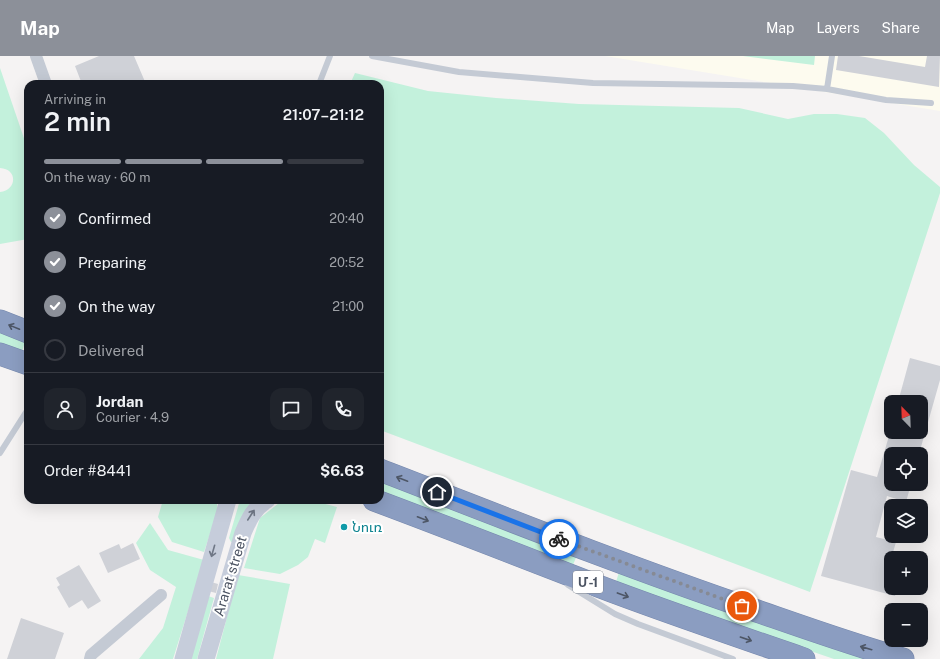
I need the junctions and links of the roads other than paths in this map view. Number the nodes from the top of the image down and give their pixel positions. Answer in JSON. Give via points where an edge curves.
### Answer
{"nodes":[{"id":1,"x":36,"y":56,"type":"edge"},
{"id":2,"x":330,"y":56,"type":"edge"},
{"id":3,"x":372,"y":56,"type":"edge"},
{"id":4,"x":832,"y":56,"type":"edge"},
{"id":5,"x":45,"y":80,"type":"edge"},
{"id":6,"x":321,"y":80,"type":"edge"},
{"id":7,"x":827,"y":89,"type":"junction"},
{"id":8,"x":931,"y":103,"type":"dead end"},
{"id":9,"x":0,"y":321,"type":"edge"},
{"id":10,"x":24,"y":330,"type":"edge"},
{"id":11,"x":0,"y":354,"type":"edge"},
{"id":12,"x":24,"y":363,"type":"edge"},
{"id":13,"x":24,"y":415,"type":"edge"},
{"id":14,"x":0,"y":453,"type":"edge"},
{"id":15,"x":384,"y":472,"type":"edge"},
{"id":16,"x":227,"y":504,"type":"edge"},
{"id":17,"x":262,"y":504,"type":"edge"},
{"id":18,"x":384,"y":504,"type":"edge"},
{"id":19,"x":607,"y":557,"type":"junction"},
{"id":20,"x":533,"y":560,"type":"junction"},
{"id":21,"x":598,"y":586,"type":"junction"},
{"id":22,"x":161,"y":595,"type":"dead end"},
{"id":23,"x":90,"y":659,"type":"edge"},
{"id":24,"x":183,"y":659,"type":"edge"},
{"id":25,"x":206,"y":659,"type":"edge"},
{"id":26,"x":733,"y":659,"type":"edge"},
{"id":27,"x":804,"y":659,"type":"edge"},
{"id":28,"x":903,"y":659,"type":"edge"}],
"edges":[{"from":1,"to":5,"type":"street"},
{"from":2,"to":6,"type":"lane"},
{"from":3,"to":7,"type":"lane","via":[[459,72],[593,83],[793,86]]},
{"from":4,"to":7,"type":"lane"},
{"from":7,"to":8,"type":"lane","via":[[886,100]]},
{"from":10,"to":9,"type":"highway","one_way":true},
{"from":11,"to":12,"type":"highway"},
{"from":13,"to":14,"type":"lane"},
{"from":19,"to":15,"type":"highway","number":"Մ-1","one_way":true},
{"from":16,"to":24,"type":"street","name":"Ararat street","one_way":true},
{"from":25,"to":17,"type":"street","name":"Ararat street","one_way":true,"via":[[243,533],[249,518]]},
{"from":18,"to":20,"type":"highway","number":"Մ-1","one_way":true},
{"from":19,"to":21,"type":"highway"},
{"from":28,"to":19,"type":"highway","number":"Մ-1","one_way":true,"via":[[713,596]]},
{"from":20,"to":21,"type":"highway","number":"Մ-1"},
{"from":20,"to":26,"type":"lane","via":[[615,614]]},
{"from":21,"to":27,"type":"highway","number":"Մ-1","one_way":true},
{"from":22,"to":23,"type":"street","via":[[91,655]]}]}
